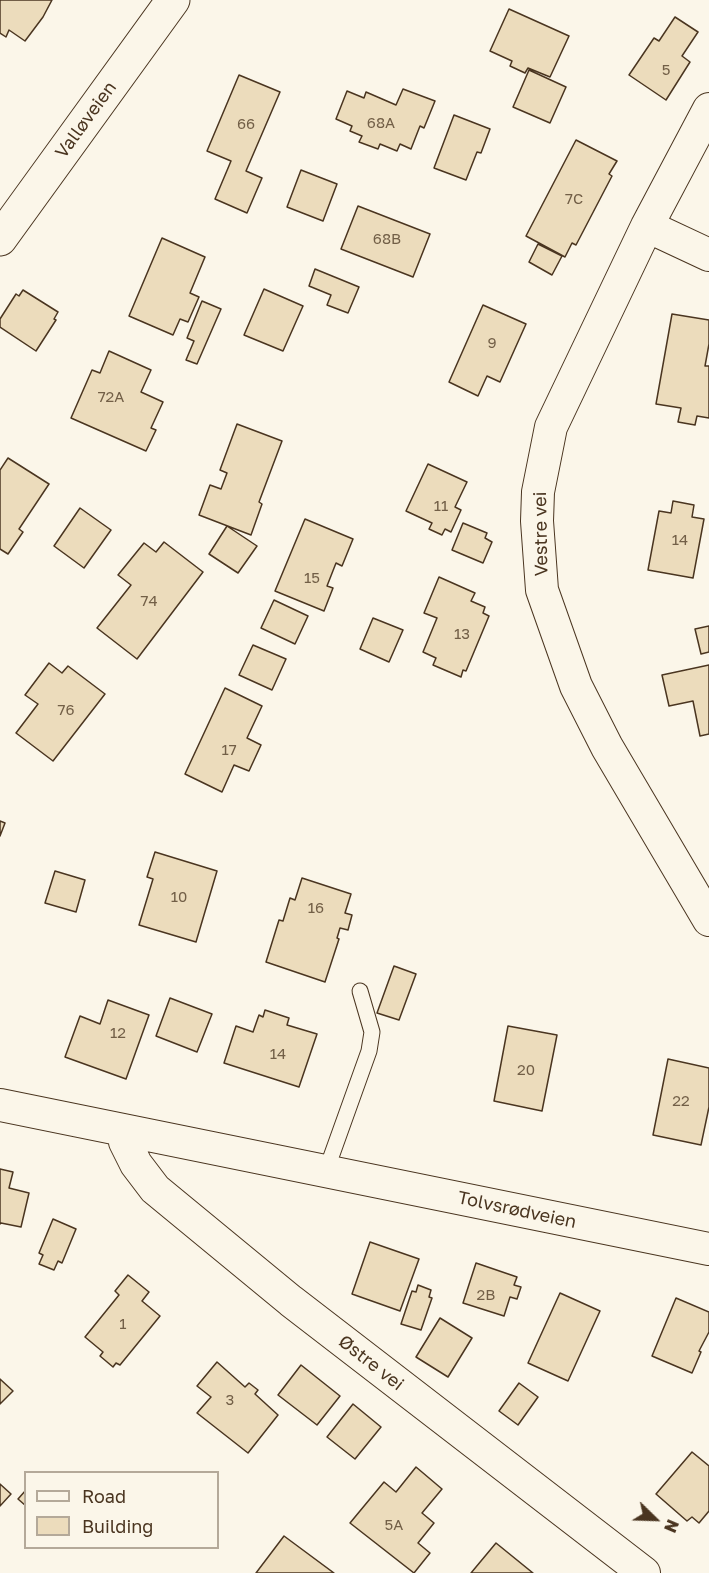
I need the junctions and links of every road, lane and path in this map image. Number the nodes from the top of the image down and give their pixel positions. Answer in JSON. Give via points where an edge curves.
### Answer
{"nodes":[{"id":1,"x":173,"y":0,"type":"edge"},
{"id":2,"x":709,"y":109,"type":"edge"},
{"id":3,"x":647,"y":226,"type":"junction"},
{"id":4,"x":0,"y":239,"type":"edge"},
{"id":5,"x":709,"y":255,"type":"edge"},
{"id":6,"x":709,"y":920,"type":"edge"},
{"id":7,"x":360,"y":991,"type":"dead end"},
{"id":8,"x":0,"y":1105,"type":"edge"},
{"id":9,"x":123,"y":1130,"type":"junction"},
{"id":10,"x":326,"y":1171,"type":"junction"},
{"id":11,"x":709,"y":1249,"type":"edge"},
{"id":12,"x":644,"y":1573,"type":"edge"}],
"edges":[{"from":1,"to":4,"type":"main road","name":"Valløveien"},
{"from":2,"to":3,"type":"street","name":"Vestre vei"},
{"from":3,"to":5,"type":"street"},
{"from":3,"to":6,"type":"street","name":"Vestre vei","via":[[550,427],[538,492],[542,591],[576,686],[607,747]]},
{"from":7,"to":10,"type":"lane","via":[[372,1032],[369,1052]]},
{"from":8,"to":9,"type":"street","name":"Tolvsrødveien"},
{"from":9,"to":10,"type":"street","name":"Tolvsrødveien"},
{"from":9,"to":12,"type":"street","name":"Østre vei","via":[[136,1164],[155,1189],[291,1300]]},
{"from":10,"to":11,"type":"street","name":"Tolvsrødveien"}]}
